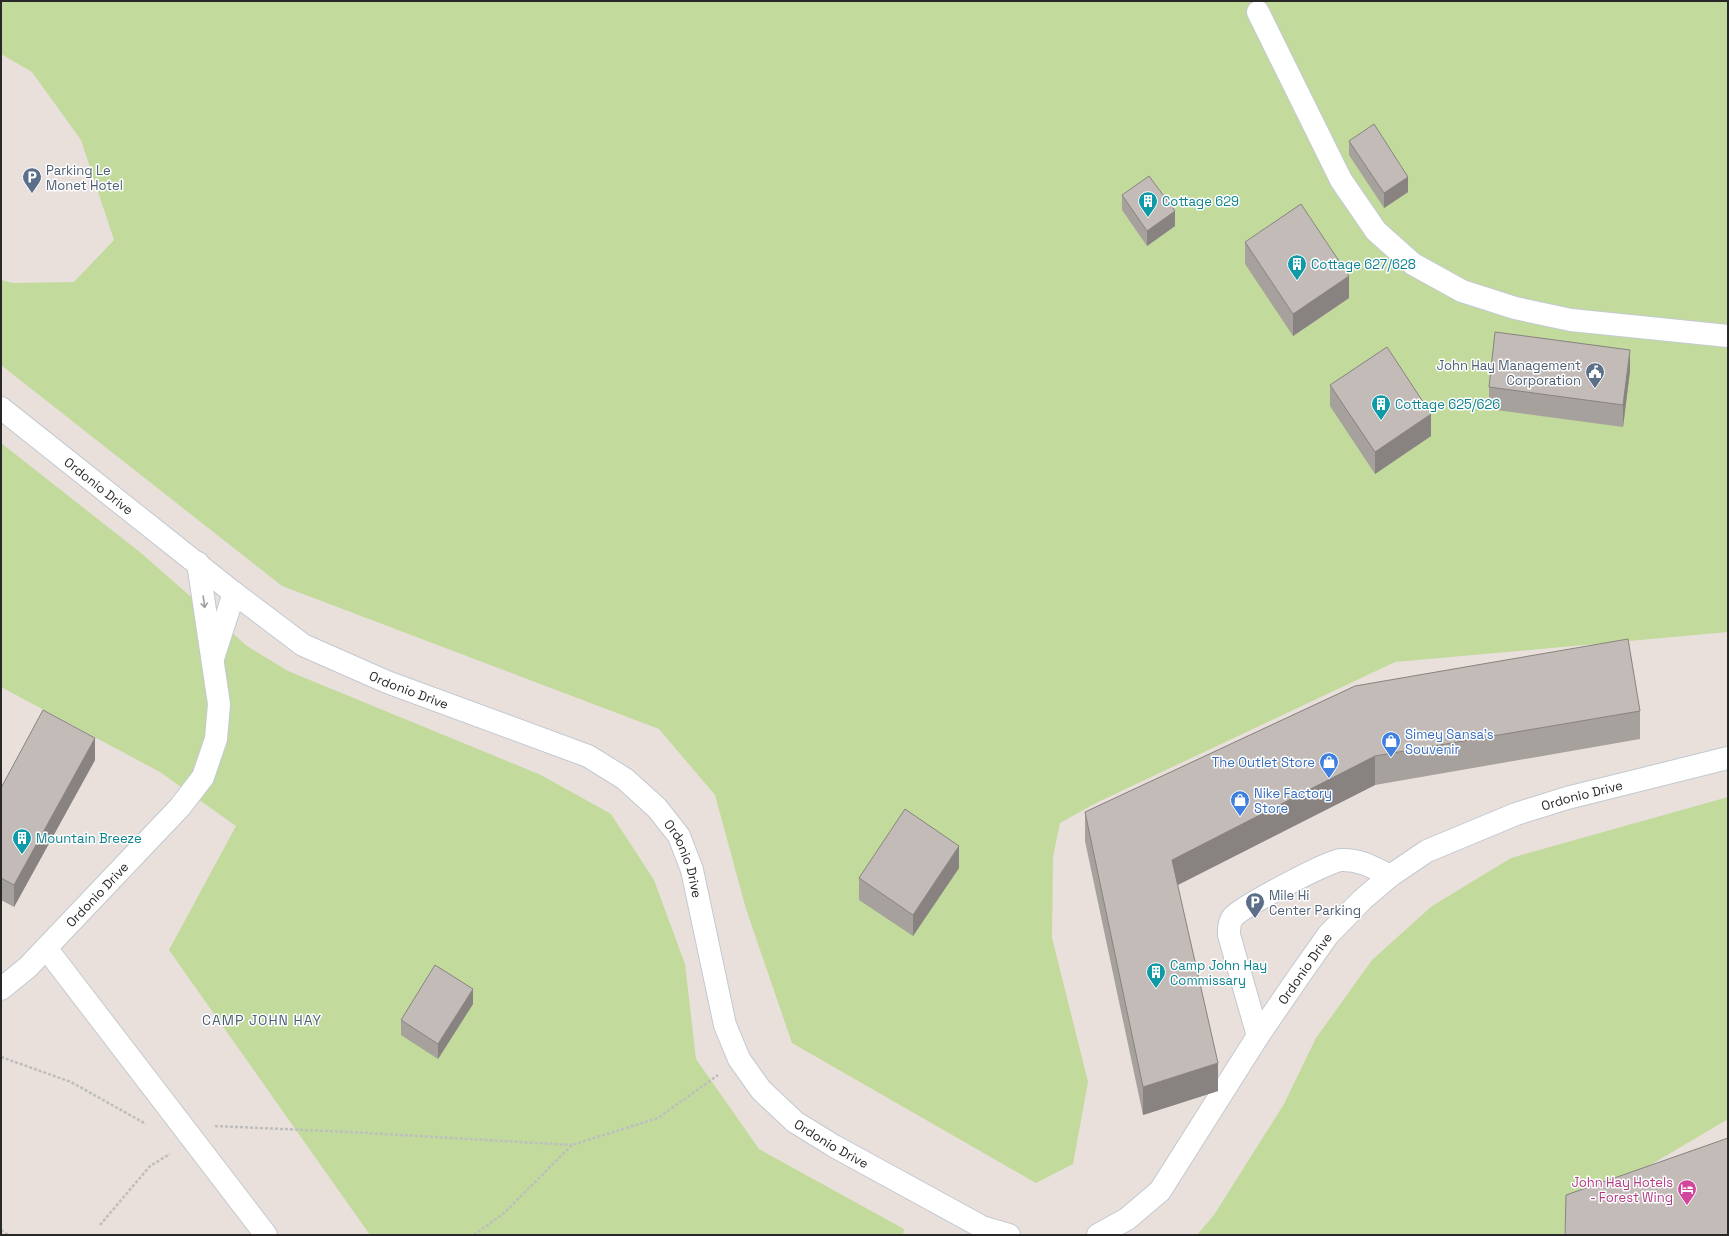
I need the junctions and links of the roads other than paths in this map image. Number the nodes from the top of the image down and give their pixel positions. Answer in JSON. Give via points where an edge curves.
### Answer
{"nodes":[{"id":1,"x":1258,"y":12,"type":"dead end"},
{"id":2,"x":1728,"y":336,"type":"edge"},
{"id":3,"x":1,"y":408,"type":"edge"},
{"id":4,"x":198,"y":563,"type":"junction"},
{"id":5,"x":234,"y":593,"type":"junction"},
{"id":6,"x":212,"y":660,"type":"junction"},
{"id":7,"x":1728,"y":758,"type":"edge"},
{"id":8,"x":1390,"y":876,"type":"junction"},
{"id":9,"x":46,"y":948,"type":"junction"},
{"id":10,"x":1,"y":989,"type":"edge"},
{"id":11,"x":1258,"y":1036,"type":"junction"},
{"id":12,"x":266,"y":1235,"type":"edge"},
{"id":13,"x":1010,"y":1235,"type":"edge"},
{"id":14,"x":1098,"y":1235,"type":"edge"}],
"edges":[{"from":1,"to":2,"type":"street","via":[[1341,180],[1376,230],[1413,264],[1462,292],[1515,308],[1571,320]]},
{"from":3,"to":4,"type":"street","name":"Ordonio Drive"},
{"from":4,"to":5,"type":"street","name":"Ordonio Drive"},
{"from":4,"to":6,"type":"street","name":"Ordonio Drive","one_way":true},
{"from":5,"to":6,"type":"street","name":"Ordonio Drive"},
{"from":5,"to":13,"type":"street","name":"Ordonio Drive","via":[[303,645],[387,682],[588,756],[625,779],[657,808],[679,836],[692,870],[725,1025],[739,1059],[761,1090],[795,1122],[834,1146],[982,1227]]},
{"from":6,"to":9,"type":"street","name":"Ordonio Drive","via":[[219,704],[216,739],[203,777],[180,807]]},
{"from":7,"to":8,"type":"street","name":"Ordonio Drive","via":[[1567,798],[1516,814],[1427,851]]},
{"from":8,"to":11,"type":"street","name":"Ordonio Drive","via":[[1328,935]]},
{"from":8,"to":11,"type":"street","via":[[1356,860],[1340,860],[1279,889],[1233,917],[1229,925],[1229,935]]},
{"from":9,"to":10,"type":"street","name":"Ordonio Drive"},
{"from":9,"to":12,"type":"street"},
{"from":11,"to":14,"type":"street","name":"Ordonio Drive","via":[[1160,1191],[1127,1219]]}]}
